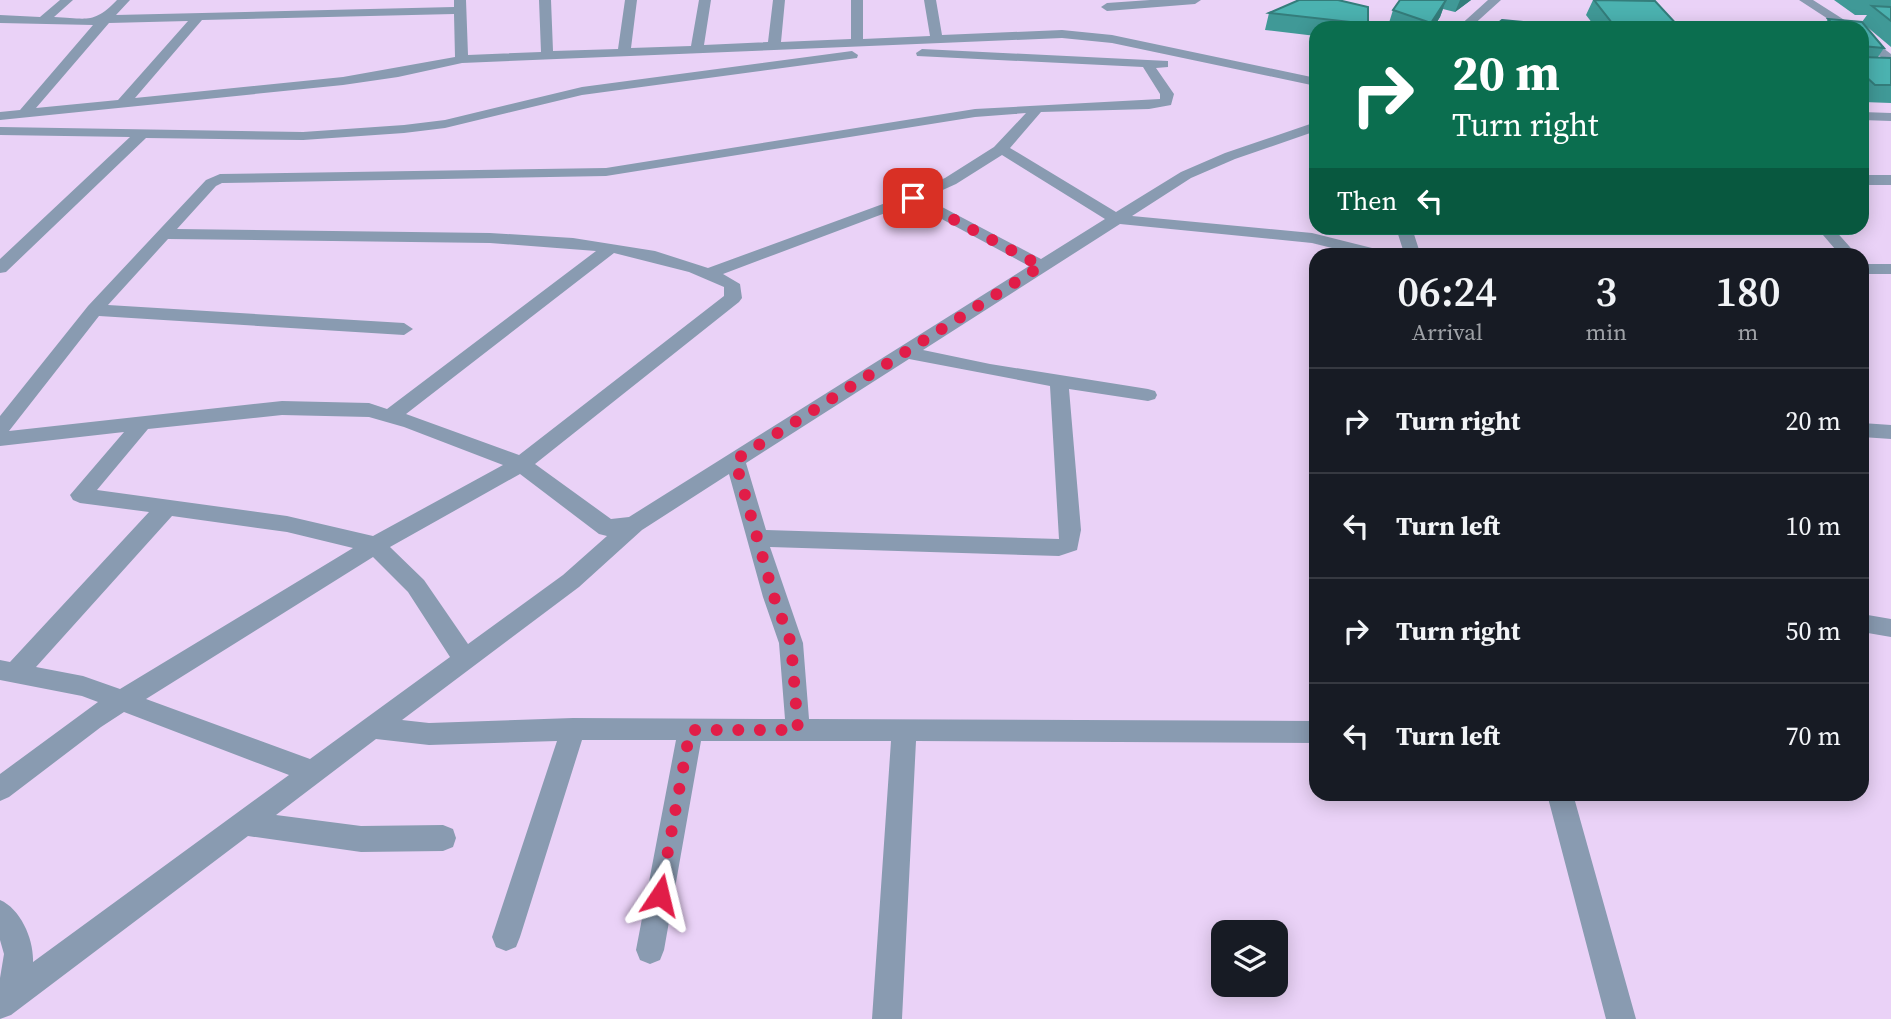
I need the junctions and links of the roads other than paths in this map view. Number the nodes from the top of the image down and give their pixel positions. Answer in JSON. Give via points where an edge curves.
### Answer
{"nodes":[{"id":1,"x":67,"y":0,"type":"edge"},
{"id":2,"x":124,"y":0,"type":"edge"},
{"id":3,"x":296,"y":0,"type":"edge"},
{"id":4,"x":376,"y":0,"type":"edge"},
{"id":5,"x":545,"y":0,"type":"edge"},
{"id":6,"x":631,"y":0,"type":"edge"},
{"id":7,"x":705,"y":0,"type":"edge"},
{"id":8,"x":779,"y":0,"type":"edge"},
{"id":9,"x":857,"y":0,"type":"edge"},
{"id":10,"x":930,"y":0,"type":"edge"},
{"id":11,"x":1195,"y":0,"type":"edge"},
{"id":12,"x":1495,"y":0,"type":"edge"},
{"id":13,"x":1805,"y":0,"type":"edge"},
{"id":14,"x":460,"y":5,"type":"edge"},
{"id":15,"x":363,"y":14,"type":"junction"},
{"id":16,"x":280,"y":15,"type":"junction"},
{"id":17,"x":200,"y":16,"type":"junction"},
{"id":18,"x":0,"y":19,"type":"edge"},
{"id":19,"x":106,"y":19,"type":"junction"},
{"id":20,"x":1109,"y":19,"type":"edge"},
{"id":21,"x":43,"y":20,"type":"junction"},
{"id":22,"x":1471,"y":21,"type":"edge"},
{"id":23,"x":1840,"y":21,"type":"edge"},
{"id":24,"x":937,"y":40,"type":"junction"},
{"id":25,"x":1869,"y":40,"type":"edge"},
{"id":26,"x":857,"y":43,"type":"junction"},
{"id":27,"x":774,"y":46,"type":"junction"},
{"id":28,"x":697,"y":48,"type":"junction"},
{"id":29,"x":1885,"y":50,"type":"edge"},
{"id":30,"x":624,"y":51,"type":"junction"},
{"id":31,"x":547,"y":54,"type":"junction"},
{"id":32,"x":462,"y":59,"type":"junction"},
{"id":33,"x":1891,"y":61,"type":"edge"},
{"id":34,"x":1221,"y":62,"type":"junction"},
{"id":35,"x":1148,"y":65,"type":"junction"},
{"id":36,"x":1309,"y":81,"type":"edge"},
{"id":37,"x":123,"y":103,"type":"junction"},
{"id":38,"x":1037,"y":107,"type":"junction"},
{"id":39,"x":25,"y":113,"type":"junction"},
{"id":40,"x":0,"y":116,"type":"edge"},
{"id":41,"x":1869,"y":116,"type":"edge"},
{"id":42,"x":1891,"y":117,"type":"edge"},
{"id":43,"x":1309,"y":128,"type":"edge"},
{"id":44,"x":0,"y":131,"type":"edge"},
{"id":45,"x":142,"y":134,"type":"junction"},
{"id":46,"x":1002,"y":149,"type":"junction"},
{"id":47,"x":1869,"y":180,"type":"edge"},
{"id":48,"x":1891,"y":180,"type":"edge"},
{"id":49,"x":913,"y":198,"type":"junction"},
{"id":50,"x":1116,"y":219,"type":"junction"},
{"id":51,"x":163,"y":234,"type":"junction"},
{"id":52,"x":611,"y":247,"type":"junction"},
{"id":53,"x":1353,"y":248,"type":"edge"},
{"id":54,"x":1041,"y":266,"type":"junction"},
{"id":55,"x":0,"y":268,"type":"edge"},
{"id":56,"x":1869,"y":269,"type":"edge"},
{"id":57,"x":1891,"y":269,"type":"edge"},
{"id":58,"x":710,"y":273,"type":"junction"},
{"id":59,"x":94,"y":310,"type":"junction"},
{"id":60,"x":404,"y":329,"type":"dead end"},
{"id":61,"x":905,"y":352,"type":"junction"},
{"id":62,"x":1059,"y":381,"type":"junction"},
{"id":63,"x":1148,"y":395,"type":"dead end"},
{"id":64,"x":390,"y":416,"type":"junction"},
{"id":65,"x":142,"y":424,"type":"junction"},
{"id":66,"x":0,"y":429,"type":"edge"},
{"id":67,"x":1869,"y":430,"type":"edge"},
{"id":68,"x":1891,"y":432,"type":"edge"},
{"id":69,"x":0,"y":439,"type":"edge"},
{"id":70,"x":735,"y":460,"type":"junction"},
{"id":71,"x":521,"y":464,"type":"junction"},
{"id":72,"x":167,"y":507,"type":"junction"},
{"id":73,"x":634,"y":524,"type":"junction"},
{"id":74,"x":757,"y":538,"type":"junction"},
{"id":75,"x":375,"y":545,"type":"junction"},
{"id":76,"x":1869,"y":624,"type":"edge"},
{"id":77,"x":1891,"y":628,"type":"edge"},
{"id":78,"x":465,"y":660,"type":"junction"},
{"id":79,"x":8,"y":671,"type":"edge"},
{"id":80,"x":124,"y":700,"type":"junction"},
{"id":81,"x":372,"y":729,"type":"junction"},
{"id":82,"x":573,"y":729,"type":"junction"},
{"id":83,"x":690,"y":730,"type":"junction"},
{"id":84,"x":798,"y":730,"type":"junction"},
{"id":85,"x":904,"y":731,"type":"junction"},
{"id":86,"x":1309,"y":732,"type":"edge"},
{"id":87,"x":313,"y":772,"type":"junction"},
{"id":88,"x":0,"y":789,"type":"edge"},
{"id":89,"x":1562,"y":801,"type":"edge"},
{"id":90,"x":244,"y":823,"type":"junction"},
{"id":91,"x":443,"y":838,"type":"dead end"},
{"id":92,"x":0,"y":914,"type":"edge"},
{"id":93,"x":506,"y":937,"type":"dead end"},
{"id":94,"x":650,"y":950,"type":"dead end"},
{"id":95,"x":5,"y":1000,"type":"edge"},
{"id":96,"x":887,"y":1019,"type":"edge"},
{"id":97,"x":1621,"y":1019,"type":"edge"}],
"edges":[{"from":1,"to":21,"type":"street"},
{"from":2,"to":19,"type":"street"},
{"from":3,"to":16,"type":"street"},
{"from":4,"to":15,"type":"street"},
{"from":5,"to":31,"type":"street"},
{"from":6,"to":30,"type":"street"},
{"from":7,"to":28,"type":"street"},
{"from":8,"to":27,"type":"street"},
{"from":9,"to":26,"type":"street"},
{"from":10,"to":24,"type":"street"},
{"from":11,"to":20,"type":"street"},
{"from":12,"to":22,"type":"street"},
{"from":13,"to":23,"type":"street"},
{"from":14,"to":15,"type":"street"},
{"from":14,"to":32,"type":"street"},
{"from":15,"to":16,"type":"street"},
{"from":16,"to":17,"type":"street"},
{"from":17,"to":19,"type":"street"},
{"from":17,"to":37,"type":"street"},
{"from":18,"to":21,"type":"street"},
{"from":19,"to":21,"type":"street"},
{"from":19,"to":39,"type":"street"},
{"from":20,"to":24,"type":"street","via":[[1062,34]]},
{"from":20,"to":34,"type":"street"},
{"from":24,"to":26,"type":"street"},
{"from":25,"to":29,"type":"street"},
{"from":26,"to":27,"type":"street"},
{"from":27,"to":28,"type":"street"},
{"from":28,"to":30,"type":"street"},
{"from":29,"to":33,"type":"street"},
{"from":30,"to":31,"type":"street"},
{"from":31,"to":32,"type":"street"},
{"from":32,"to":37,"type":"street","via":[[343,81]]},
{"from":34,"to":35,"type":"street"},
{"from":34,"to":36,"type":"street"},
{"from":35,"to":38,"type":"street","via":[[1167,94],[1166,102]]},
{"from":35,"to":45,"type":"street","via":[[975,55],[854,55],[582,91],[459,121],[404,129],[303,136]]},
{"from":37,"to":39,"type":"street"},
{"from":38,"to":46,"type":"street","via":[[1026,126]]},
{"from":38,"to":51,"type":"street","via":[[607,172],[220,179]]},
{"from":39,"to":40,"type":"street"},
{"from":41,"to":42,"type":"street"},
{"from":43,"to":50,"type":"street","via":[[1186,174]]},
{"from":44,"to":45,"type":"street"},
{"from":45,"to":55,"type":"street"},
{"from":46,"to":49,"type":"street","via":[[968,172]]},
{"from":46,"to":50,"type":"street"},
{"from":47,"to":48,"type":"street"},
{"from":49,"to":54,"type":"street"},
{"from":49,"to":58,"type":"street"},
{"from":50,"to":53,"type":"street","via":[[1312,238]]},
{"from":50,"to":54,"type":"street"},
{"from":51,"to":52,"type":"street","via":[[506,239]]},
{"from":51,"to":59,"type":"street"},
{"from":52,"to":58,"type":"street"},
{"from":52,"to":64,"type":"street"},
{"from":54,"to":61,"type":"street"},
{"from":56,"to":57,"type":"street"},
{"from":58,"to":71,"type":"street","via":[[732,284],[733,298]]},
{"from":59,"to":60,"type":"street"},
{"from":59,"to":66,"type":"street"},
{"from":61,"to":62,"type":"street"},
{"from":61,"to":70,"type":"street"},
{"from":62,"to":63,"type":"street"},
{"from":62,"to":74,"type":"street","via":[[1069,544],[1059,548]]},
{"from":64,"to":65,"type":"street","via":[[369,410],[282,408]]},
{"from":64,"to":71,"type":"street"},
{"from":65,"to":69,"type":"street"},
{"from":65,"to":72,"type":"street","via":[[80,495]]},
{"from":67,"to":68,"type":"street"},
{"from":70,"to":73,"type":"street"},
{"from":70,"to":74,"type":"street"},
{"from":71,"to":73,"type":"street","via":[[607,528]]},
{"from":71,"to":75,"type":"street"},
{"from":72,"to":75,"type":"street","via":[[287,524]]},
{"from":72,"to":79,"type":"street"},
{"from":73,"to":78,"type":"street","via":[[571,581]]},
{"from":74,"to":84,"type":"street","via":[[791,643]]},
{"from":75,"to":78,"type":"street","via":[[416,586]]},
{"from":75,"to":80,"type":"street"},
{"from":76,"to":77,"type":"street"},
{"from":78,"to":81,"type":"street"},
{"from":79,"to":80,"type":"street","via":[[83,686]]},
{"from":80,"to":87,"type":"street"},
{"from":80,"to":88,"type":"street"},
{"from":81,"to":82,"type":"street","via":[[429,734]]},
{"from":81,"to":87,"type":"street"},
{"from":82,"to":83,"type":"street"},
{"from":82,"to":93,"type":"street"},
{"from":83,"to":84,"type":"street"},
{"from":83,"to":94,"type":"street"},
{"from":84,"to":85,"type":"street"},
{"from":85,"to":86,"type":"street"},
{"from":85,"to":96,"type":"street"},
{"from":87,"to":90,"type":"street"},
{"from":89,"to":97,"type":"street"},
{"from":90,"to":91,"type":"street","via":[[361,839]]},
{"from":90,"to":95,"type":"street"},
{"from":92,"to":95,"type":"street","via":[[17,937],[20,963]]}]}
